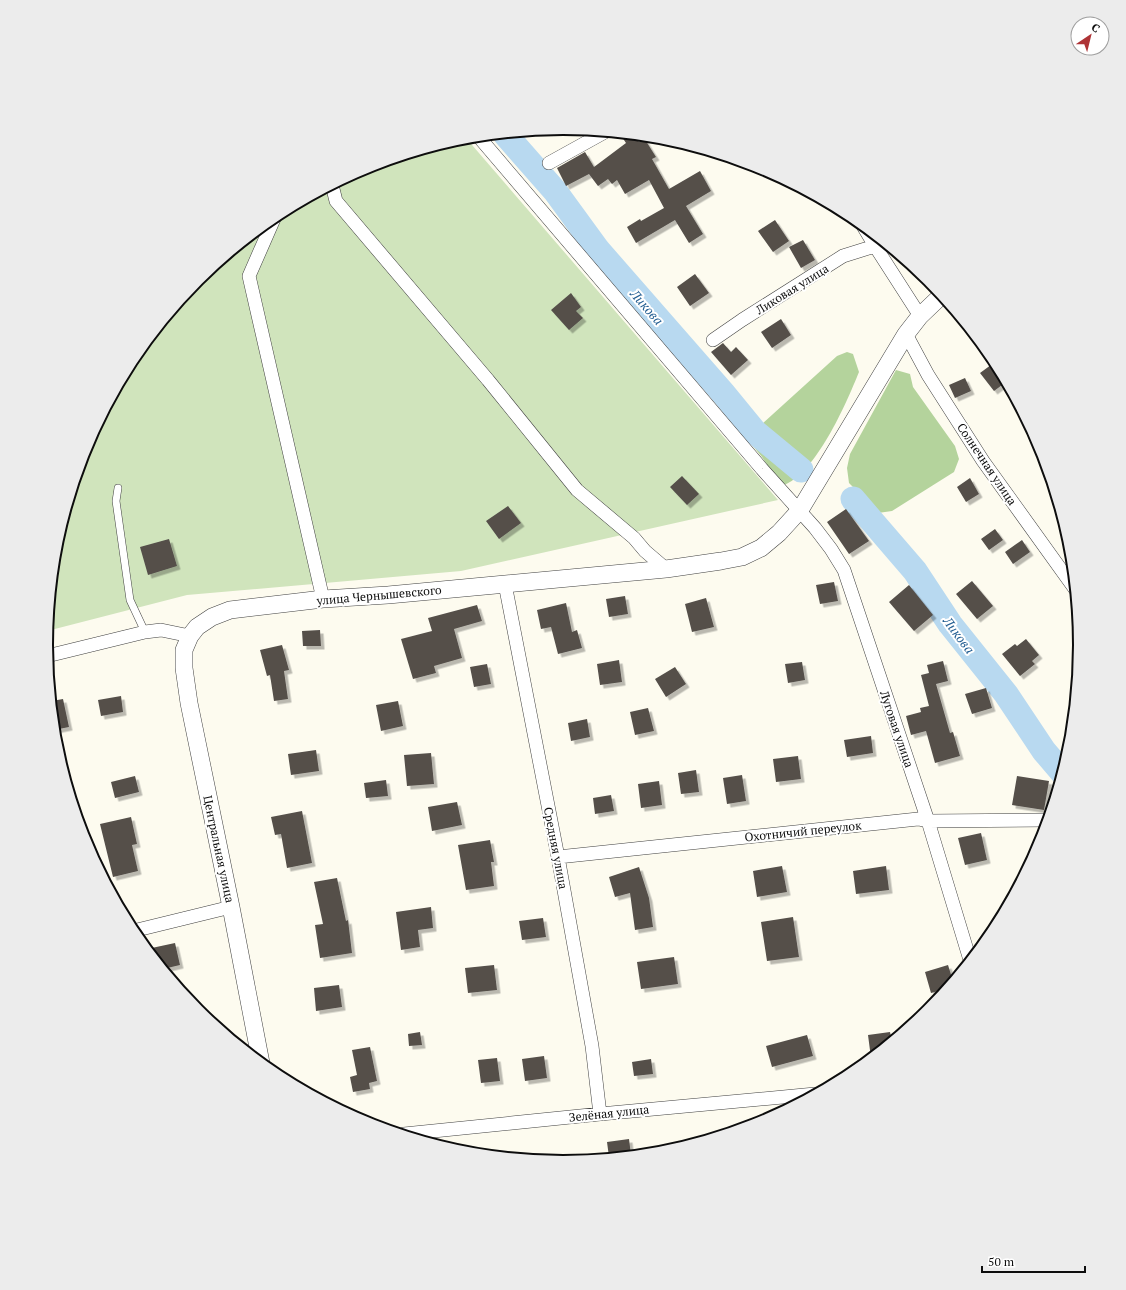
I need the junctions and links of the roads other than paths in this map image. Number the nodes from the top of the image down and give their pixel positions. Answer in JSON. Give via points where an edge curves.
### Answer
{"nodes":[{"id":1,"x":598,"y":136,"type":"edge"},
{"id":2,"x":483,"y":141,"type":"edge"},
{"id":3,"x":549,"y":163,"type":"dead end"},
{"id":4,"x":333,"y":190,"type":"edge"},
{"id":5,"x":270,"y":228,"type":"edge"},
{"id":6,"x":870,"y":238,"type":"edge"},
{"id":7,"x":875,"y":246,"type":"junction"},
{"id":8,"x":938,"y":300,"type":"edge"},
{"id":9,"x":919,"y":318,"type":"junction"},
{"id":10,"x":906,"y":334,"type":"junction"},
{"id":11,"x":713,"y":340,"type":"dead end"},
{"id":12,"x":118,"y":488,"type":"dead end"},
{"id":13,"x":800,"y":510,"type":"junction"},
{"id":14,"x":666,"y":569,"type":"junction"},
{"id":15,"x":1069,"y":583,"type":"edge"},
{"id":16,"x":505,"y":584,"type":"junction"},
{"id":17,"x":323,"y":599,"type":"junction"},
{"id":18,"x":145,"y":632,"type":"junction"},
{"id":19,"x":190,"y":636,"type":"junction"},
{"id":20,"x":53,"y":654,"type":"edge"},
{"id":21,"x":1042,"y":820,"type":"edge"},
{"id":22,"x":928,"y":821,"type":"junction"},
{"id":23,"x":558,"y":857,"type":"junction"},
{"id":24,"x":231,"y":907,"type":"junction"},
{"id":25,"x":140,"y":929,"type":"edge"},
{"id":26,"x":968,"y":955,"type":"edge"},
{"id":27,"x":259,"y":1054,"type":"edge"},
{"id":28,"x":802,"y":1095,"type":"edge"},
{"id":29,"x":600,"y":1114,"type":"junction"},
{"id":30,"x":415,"y":1133,"type":"edge"}],
"edges":[{"from":1,"to":3,"type":"street"},
{"from":2,"to":13,"type":"street","name":"Луговая улица","via":[[762,469]]},
{"from":4,"to":14,"type":"street","via":[[336,201],[578,490]]},
{"from":5,"to":17,"type":"street","via":[[249,276]]},
{"from":6,"to":7,"type":"street"},
{"from":7,"to":9,"type":"street"},
{"from":7,"to":11,"type":"street","name":"Ликовая улица","via":[[843,256]]},
{"from":8,"to":9,"type":"street"},
{"from":9,"to":10,"type":"street","name":"улица Чернышевского"},
{"from":10,"to":13,"type":"street","name":"улица Чернышевского"},
{"from":10,"to":15,"type":"street","name":"Солнечная улица","via":[[928,375],[983,461]]},
{"from":12,"to":18,"type":"lane","via":[[116,501],[130,600]]},
{"from":13,"to":14,"type":"street","name":"улица Чернышевского","via":[[762,548],[742,557]]},
{"from":13,"to":22,"type":"street","name":"Луговая улица","via":[[844,570]]},
{"from":14,"to":16,"type":"street","name":"улица Чернышевского"},
{"from":16,"to":17,"type":"street","name":"улица Чернышевского"},
{"from":16,"to":23,"type":"street","name":"Средняя улица"},
{"from":17,"to":19,"type":"street","name":"улица Чернышевского","via":[[230,610],[212,617],[197,627]]},
{"from":18,"to":19,"type":"street","via":[[161,630]]},
{"from":18,"to":20,"type":"street"},
{"from":19,"to":24,"type":"street","name":"Центральная улица","via":[[184,650],[189,703]]},
{"from":21,"to":22,"type":"street","name":"Охотничий переулок"},
{"from":22,"to":23,"type":"street","name":"Охотничий переулок","via":[[918,819]]},
{"from":22,"to":26,"type":"street","name":"Луговая улица"},
{"from":23,"to":29,"type":"street","name":"Средняя улица","via":[[592,1046]]},
{"from":24,"to":25,"type":"street"},
{"from":24,"to":27,"type":"street","name":"Центральная улица"},
{"from":28,"to":29,"type":"street","name":"Зелёная улица"},
{"from":29,"to":30,"type":"street","name":"Зелёная улица"}]}
